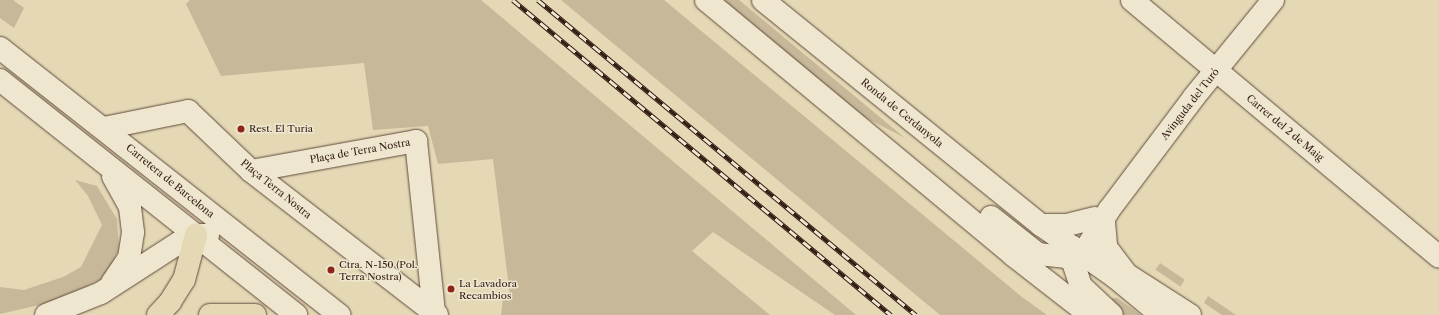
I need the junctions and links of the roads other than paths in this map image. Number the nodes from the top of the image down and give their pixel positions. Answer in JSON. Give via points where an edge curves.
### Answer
{"nodes":[{"id":1,"x":706,"y":0,"type":"edge"},
{"id":2,"x":763,"y":0,"type":"edge"},
{"id":3,"x":1132,"y":0,"type":"edge"},
{"id":4,"x":1273,"y":0,"type":"edge"},
{"id":5,"x":0,"y":48,"type":"edge"},
{"id":6,"x":1217,"y":71,"type":"junction"},
{"id":7,"x":0,"y":80,"type":"edge"},
{"id":8,"x":64,"y":98,"type":"junction"},
{"id":9,"x":104,"y":128,"type":"junction"},
{"id":10,"x":859,"y":128,"type":"junction"},
{"id":11,"x":99,"y":159,"type":"junction"},
{"id":12,"x":251,"y":171,"type":"junction"},
{"id":13,"x":1103,"y":217,"type":"junction"},
{"id":14,"x":1041,"y":225,"type":"junction"},
{"id":15,"x":196,"y":235,"type":"junction"},
{"id":16,"x":1078,"y":249,"type":"junction"},
{"id":17,"x":1439,"y":257,"type":"edge"},
{"id":18,"x":304,"y":289,"type":"junction"},
{"id":19,"x":101,"y":293,"type":"junction"},
{"id":20,"x":436,"y":314,"type":"edge"},
{"id":21,"x":46,"y":315,"type":"edge"},
{"id":22,"x":158,"y":315,"type":"edge"},
{"id":23,"x":210,"y":315,"type":"edge"},
{"id":24,"x":255,"y":315,"type":"edge"},
{"id":25,"x":296,"y":315,"type":"edge"},
{"id":26,"x":339,"y":315,"type":"edge"},
{"id":27,"x":1090,"y":315,"type":"edge"},
{"id":28,"x":1112,"y":315,"type":"edge"},
{"id":29,"x":1161,"y":315,"type":"edge"},
{"id":30,"x":1190,"y":315,"type":"edge"}],
"edges":[{"from":1,"to":10,"type":"street"},
{"from":2,"to":14,"type":"street","name":"Ronda de Cerdanyola"},
{"from":3,"to":6,"type":"street","name":"Carrer del 2 de Maig"},
{"from":4,"to":6,"type":"street","name":"Avinguda del Turó"},
{"from":5,"to":8,"type":"street","name":"Carretera de Barcelona"},
{"from":6,"to":13,"type":"street","name":"Avinguda del Turó"},
{"from":6,"to":17,"type":"street","name":"Carrer del 2 de Maig"},
{"from":7,"to":11,"type":"street"},
{"from":8,"to":9,"type":"street","name":"Carretera de Barcelona"},
{"from":8,"to":15,"type":"street","via":[[86,129],[115,158],[183,208],[193,222]]},
{"from":9,"to":12,"type":"street","name":"Plaça Terra Nostra","via":[[188,111]]},
{"from":9,"to":18,"type":"street","name":"Carretera de Barcelona"},
{"from":10,"to":16,"type":"street","via":[[902,143],[1038,254],[1065,257]]},
{"from":10,"to":27,"type":"street"},
{"from":11,"to":15,"type":"street"},
{"from":11,"to":19,"type":"street","via":[[125,195],[130,206],[133,232],[133,243],[123,269]]},
{"from":12,"to":20,"type":"street","name":"Plaça Terra Nostra"},
{"from":12,"to":20,"type":"street","name":"Plaça de Terra Nostra","via":[[416,141]]},
{"from":13,"to":14,"type":"street","via":[[1067,225]]},
{"from":13,"to":16,"type":"street","name":"Avinguda del Turó"},
{"from":13,"to":30,"type":"street","via":[[1106,247],[1126,274]]},
{"from":14,"to":16,"type":"street","name":"Ronda de Cerdanyola"},
{"from":15,"to":18,"type":"street","via":[[218,237],[267,272]]},
{"from":15,"to":19,"type":"street","via":[[164,251],[126,279]]},
{"from":15,"to":22,"type":"highway","via":[[184,280]]},
{"from":15,"to":25,"type":"street"},
{"from":16,"to":28,"type":"street","via":[[1081,286]]},
{"from":16,"to":29,"type":"street","name":"Ronda de Cerdanyola"},
{"from":18,"to":26,"type":"street","name":"Carretera de Barcelona"},
{"from":19,"to":21,"type":"street"},
{"from":23,"to":24,"type":"highway"}]}
